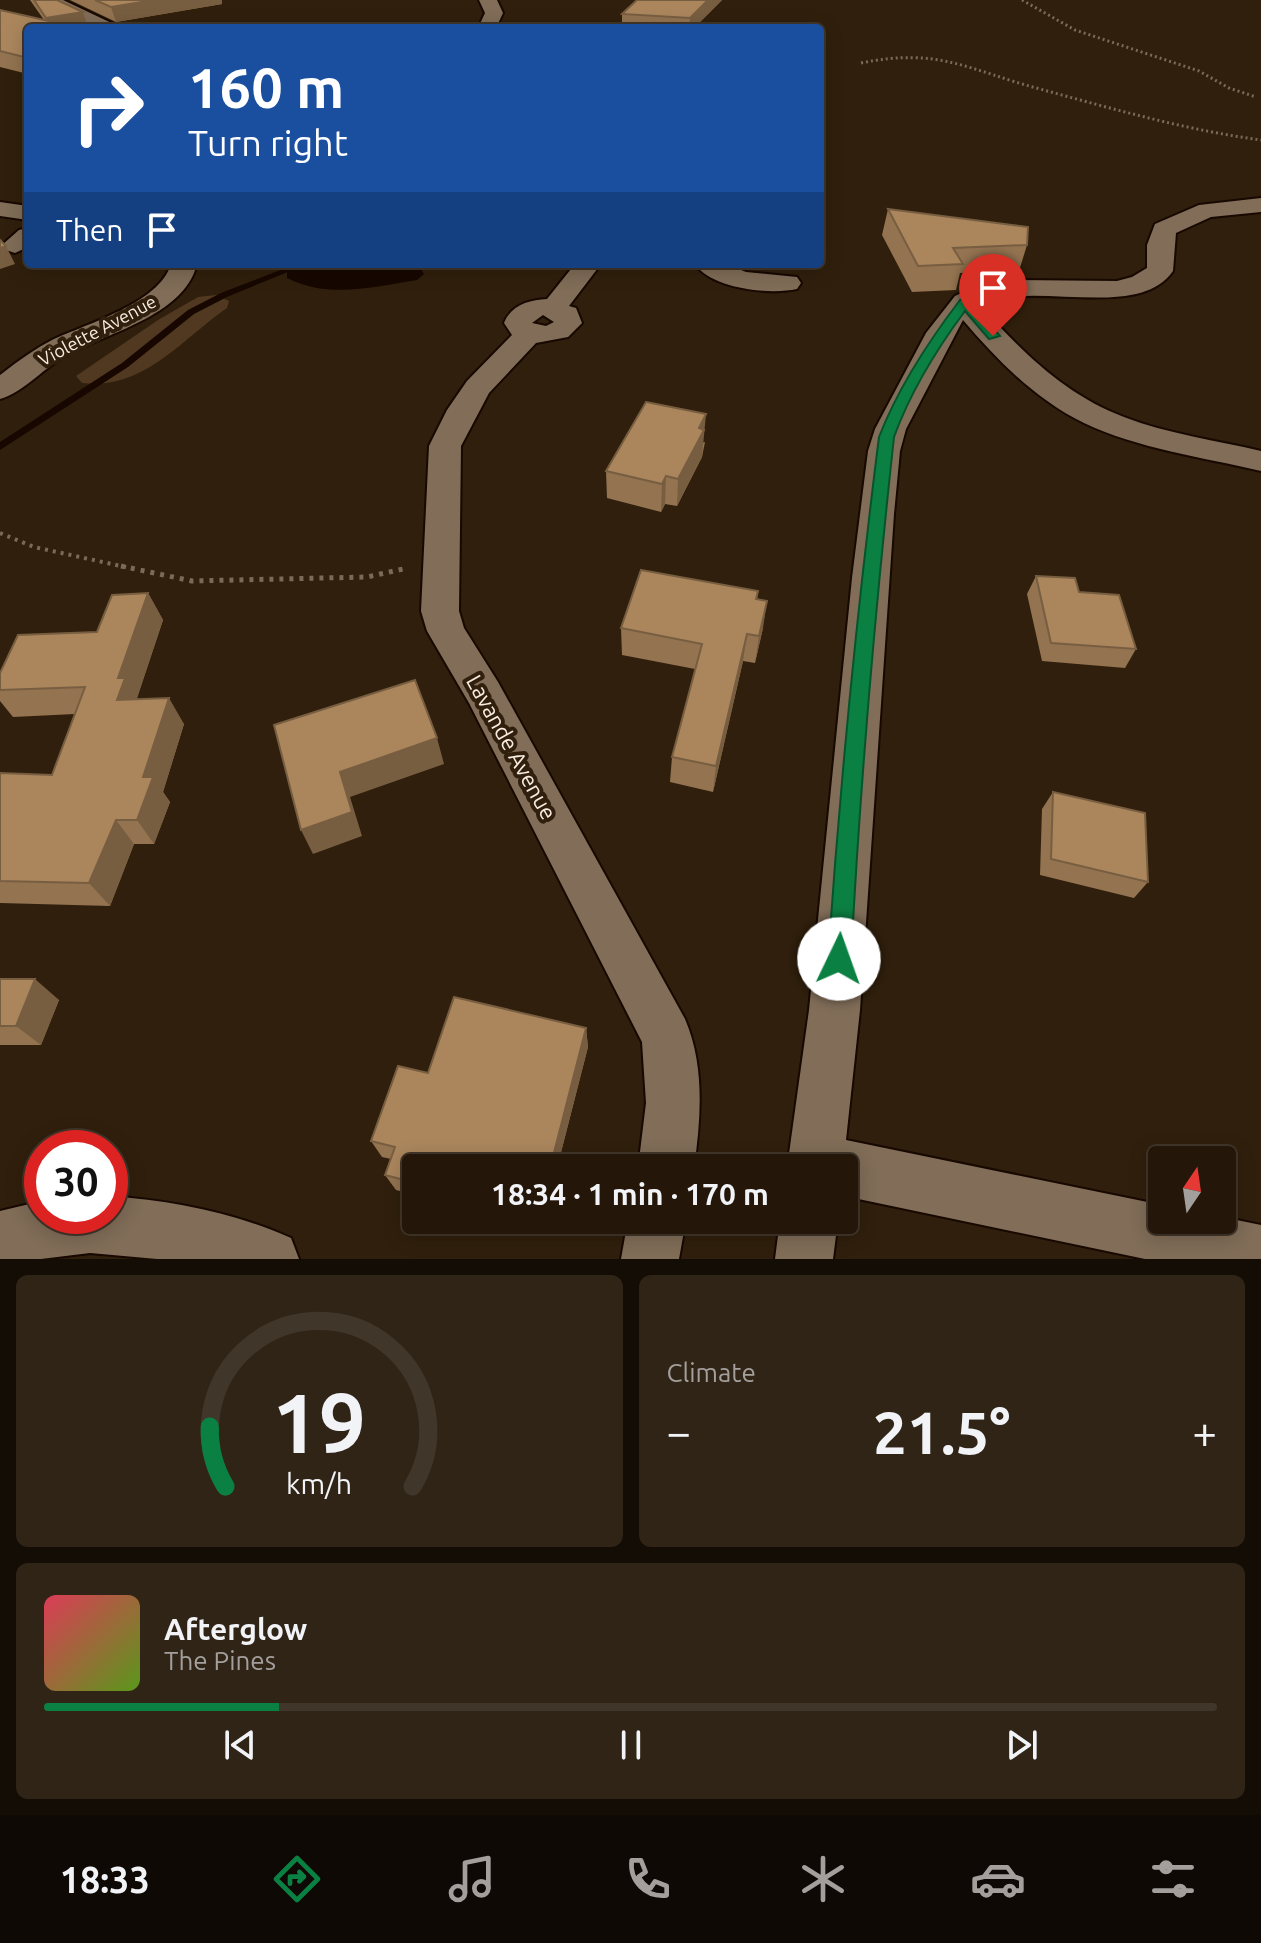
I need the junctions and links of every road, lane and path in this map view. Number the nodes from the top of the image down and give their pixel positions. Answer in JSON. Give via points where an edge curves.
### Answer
{"nodes":[{"id":1,"x":48,"y":0,"type":"edge"},
{"id":2,"x":488,"y":0,"type":"edge"},
{"id":3,"x":1022,"y":0,"type":"edge"},
{"id":4,"x":104,"y":24,"type":"edge"},
{"id":5,"x":489,"y":24,"type":"edge"},
{"id":6,"x":861,"y":63,"type":"dead end"},
{"id":7,"x":1256,"y":97,"type":"dead end"},
{"id":8,"x":1261,"y":140,"type":"edge"},
{"id":9,"x":1261,"y":205,"type":"edge"},
{"id":10,"x":0,"y":209,"type":"edge"},
{"id":11,"x":24,"y":212,"type":"edge"},
{"id":12,"x":183,"y":268,"type":"edge"},
{"id":13,"x":585,"y":268,"type":"edge"},
{"id":14,"x":714,"y":268,"type":"edge"},
{"id":15,"x":788,"y":283,"type":"dead end"},
{"id":16,"x":964,"y":303,"type":"junction"},
{"id":17,"x":0,"y":390,"type":"edge"},
{"id":18,"x":1261,"y":461,"type":"edge"},
{"id":19,"x":0,"y":533,"type":"edge"},
{"id":20,"x":404,"y":569,"type":"dead end"},
{"id":21,"x":668,"y":1154,"type":"edge"},
{"id":22,"x":830,"y":1154,"type":"edge"},
{"id":23,"x":858,"y":1172,"type":"edge"},
{"id":24,"x":654,"y":1234,"type":"edge"},
{"id":25,"x":807,"y":1234,"type":"edge"},
{"id":26,"x":0,"y":1240,"type":"edge"},
{"id":27,"x":1261,"y":1254,"type":"edge"},
{"id":28,"x":270,"y":1259,"type":"edge"},
{"id":29,"x":650,"y":1259,"type":"edge"},
{"id":30,"x":804,"y":1259,"type":"edge"}],
"edges":[{"from":1,"to":4,"type":"street"},
{"from":2,"to":5,"type":"street","via":[[494,13]]},
{"from":3,"to":7,"type":"path","via":[[1075,30],[1199,71]]},
{"from":6,"to":8,"type":"path","via":[[921,57],[962,63],[1158,123]]},
{"from":9,"to":16,"type":"street","via":[[1213,207],[1164,229],[1160,271],[1142,281],[1104,289],[999,290]]},
{"from":10,"to":11,"type":"street"},
{"from":12,"to":17,"type":"street","name":"Violette Avenue","via":[[161,296],[35,362]]},
{"from":13,"to":21,"type":"street","name":"Lavande Avenue","via":[[478,387],[445,446],[440,611],[446,631],[667,1037],[675,1080]]},
{"from":14,"to":15,"type":"street","via":[[741,279]]},
{"from":16,"to":18,"type":"street","via":[[1034,374],[1092,415],[1134,431]]},
{"from":16,"to":22,"type":"street","via":[[895,414],[884,451],[850,790]]},
{"from":19,"to":20,"type":"path","via":[[110,566],[192,581],[367,577]]},
{"from":23,"to":27,"type":"street"},
{"from":24,"to":29,"type":"street"},
{"from":25,"to":30,"type":"street"},
{"from":26,"to":28,"type":"street","via":[[50,1226],[116,1223],[213,1240]]}]}
